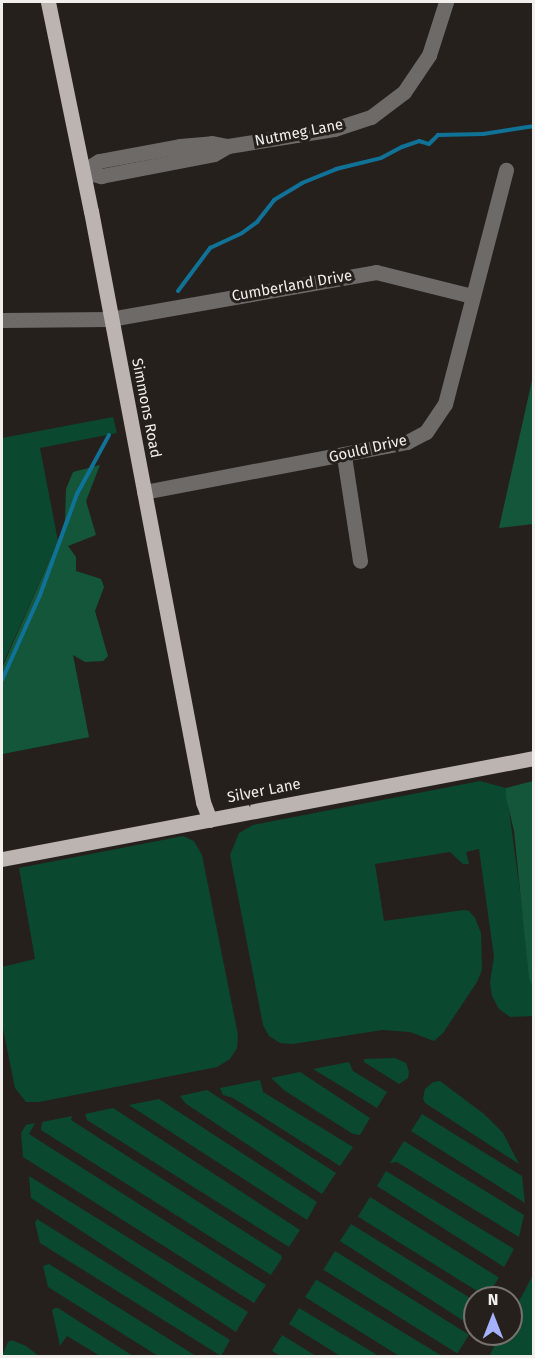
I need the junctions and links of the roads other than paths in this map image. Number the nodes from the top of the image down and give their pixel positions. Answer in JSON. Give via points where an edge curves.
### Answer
{"nodes":[{"id":1,"x":48,"y":2,"type":"edge"},
{"id":2,"x":446,"y":2,"type":"edge"},
{"id":3,"x":506,"y":170,"type":"dead end"},
{"id":4,"x":83,"y":171,"type":"junction"},
{"id":5,"x":472,"y":296,"type":"junction"},
{"id":6,"x":111,"y":319,"type":"junction"},
{"id":7,"x":2,"y":320,"type":"edge"},
{"id":8,"x":344,"y":456,"type":"junction"},
{"id":9,"x":144,"y":492,"type":"junction"},
{"id":10,"x":360,"y":561,"type":"dead end"},
{"id":11,"x":534,"y":758,"type":"edge"},
{"id":12,"x":210,"y":820,"type":"junction"},
{"id":13,"x":2,"y":859,"type":"edge"}],
"edges":[{"from":1,"to":4,"type":"main road","name":"Simmons Road"},
{"from":2,"to":4,"type":"street","name":"Nutmeg Lane","via":[[429,55],[404,92],[371,117],[334,129],[228,146],[214,154],[202,150],[101,176]]},
{"from":3,"to":5,"type":"street","name":"Gould Drive"},
{"from":4,"to":6,"type":"main road","name":"Simmons Road"},
{"from":5,"to":6,"type":"street","name":"Cumberland Drive","via":[[376,272]]},
{"from":5,"to":8,"type":"street","name":"Gould Drive","via":[[439,416],[426,432],[407,442]]},
{"from":6,"to":7,"type":"street","name":"Cumberland Drive"},
{"from":6,"to":9,"type":"main road","name":"Simmons Road"},
{"from":8,"to":9,"type":"street","name":"Gould Drive"},
{"from":8,"to":10,"type":"street"},
{"from":9,"to":12,"type":"main road","name":"Simmons Road","via":[[203,802]]},
{"from":11,"to":12,"type":"main road","name":"Silver Lane"},
{"from":12,"to":13,"type":"main road","name":"Silver Lane"}]}
